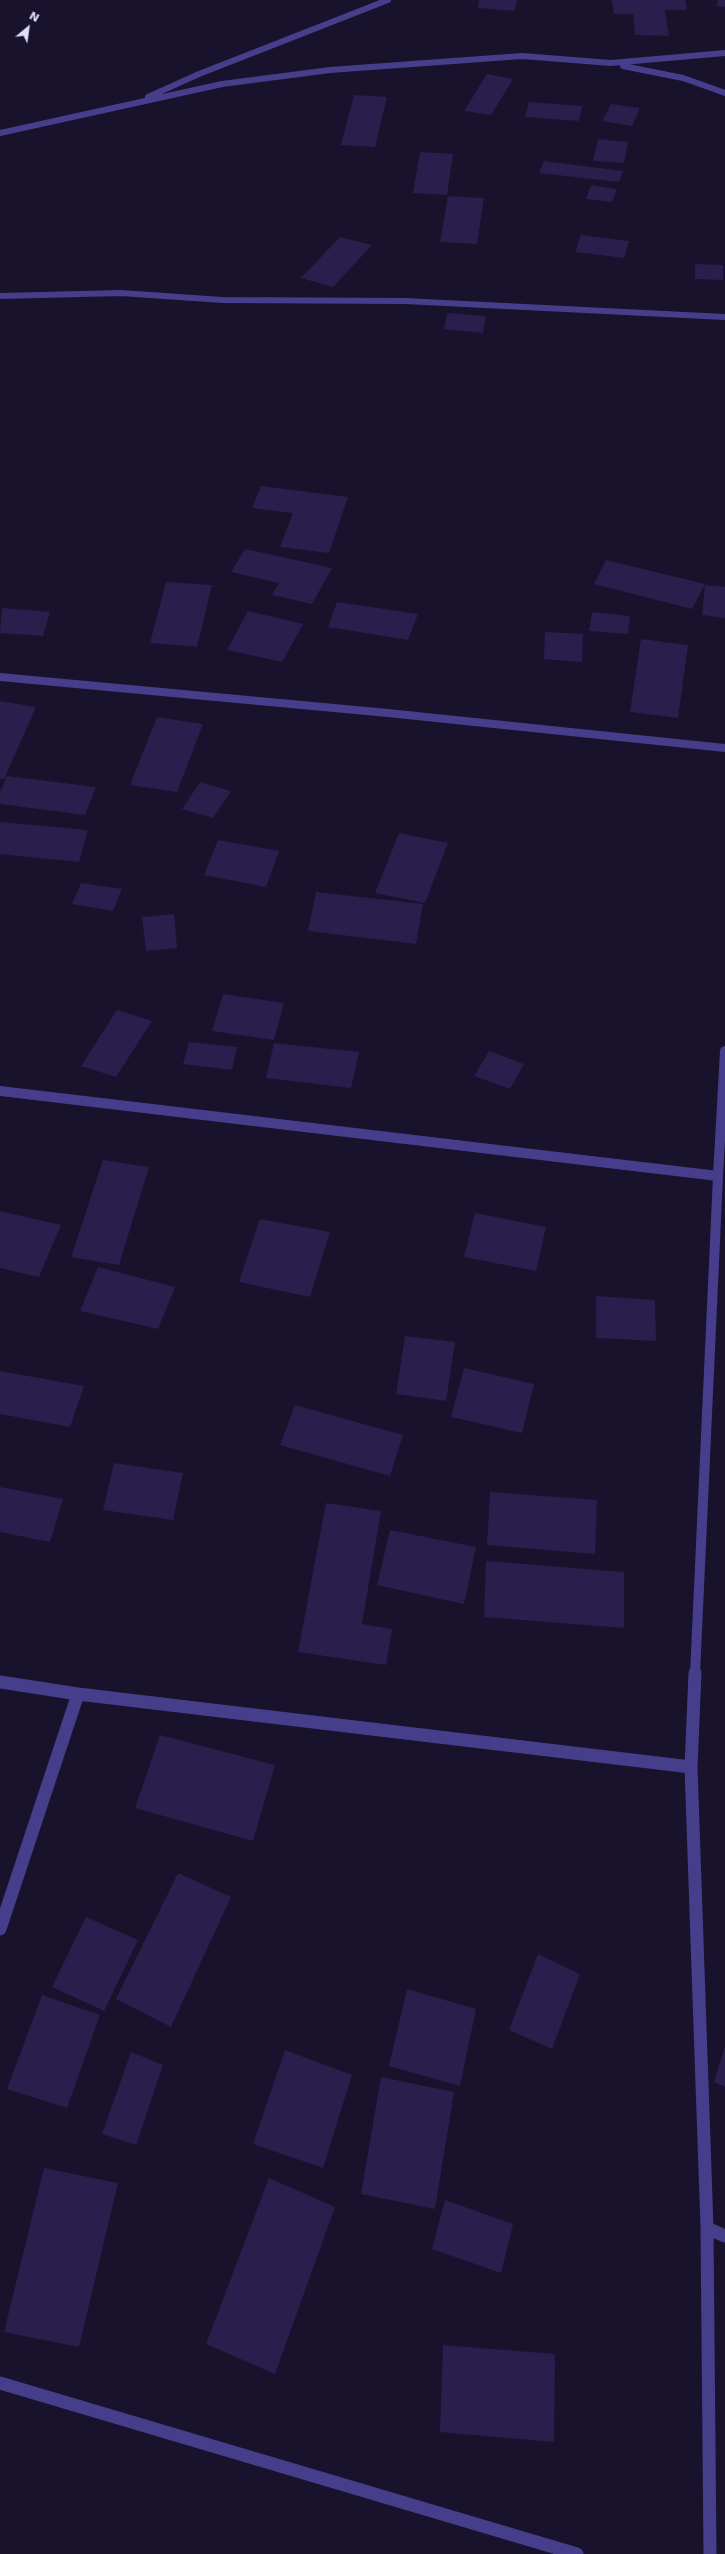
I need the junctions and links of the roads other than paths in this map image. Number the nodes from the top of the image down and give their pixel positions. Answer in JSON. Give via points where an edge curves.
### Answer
{"nodes":[{"id":1,"x":388,"y":0,"type":"edge"},
{"id":2,"x":725,"y":53,"type":"edge"},
{"id":3,"x":611,"y":63,"type":"junction"},
{"id":4,"x":725,"y":93,"type":"edge"},
{"id":5,"x":126,"y":107,"type":"junction"},
{"id":6,"x":0,"y":133,"type":"edge"},
{"id":7,"x":0,"y":296,"type":"edge"},
{"id":8,"x":725,"y":317,"type":"edge"},
{"id":9,"x":0,"y":677,"type":"edge"},
{"id":10,"x":725,"y":748,"type":"edge"},
{"id":11,"x":725,"y":1051,"type":"edge"},
{"id":12,"x":0,"y":1091,"type":"edge"},
{"id":13,"x":718,"y":1176,"type":"junction"},
{"id":14,"x":0,"y":1682,"type":"edge"},
{"id":15,"x":78,"y":1694,"type":"junction"},
{"id":16,"x":692,"y":1767,"type":"junction"},
{"id":17,"x":0,"y":1929,"type":"edge"},
{"id":18,"x":707,"y":2228,"type":"junction"},
{"id":19,"x":725,"y":2236,"type":"edge"},
{"id":20,"x":0,"y":2383,"type":"edge"},
{"id":21,"x":578,"y":2554,"type":"edge"},
{"id":22,"x":710,"y":2554,"type":"edge"}],
"edges":[{"from":1,"to":5,"type":"street","via":[[199,74]]},
{"from":2,"to":3,"type":"street"},
{"from":3,"to":4,"type":"street","via":[[683,78]]},
{"from":3,"to":5,"type":"street","via":[[522,56],[330,70],[222,84]]},
{"from":5,"to":6,"type":"street"},
{"from":7,"to":8,"type":"street","via":[[121,293],[222,300],[405,301]]},
{"from":9,"to":10,"type":"street"},
{"from":11,"to":13,"type":"street"},
{"from":12,"to":13,"type":"street"},
{"from":13,"to":16,"type":"street"},
{"from":14,"to":15,"type":"street"},
{"from":15,"to":16,"type":"street"},
{"from":15,"to":17,"type":"street"},
{"from":16,"to":18,"type":"street"},
{"from":18,"to":19,"type":"street"},
{"from":18,"to":22,"type":"street"},
{"from":20,"to":21,"type":"street"}]}
